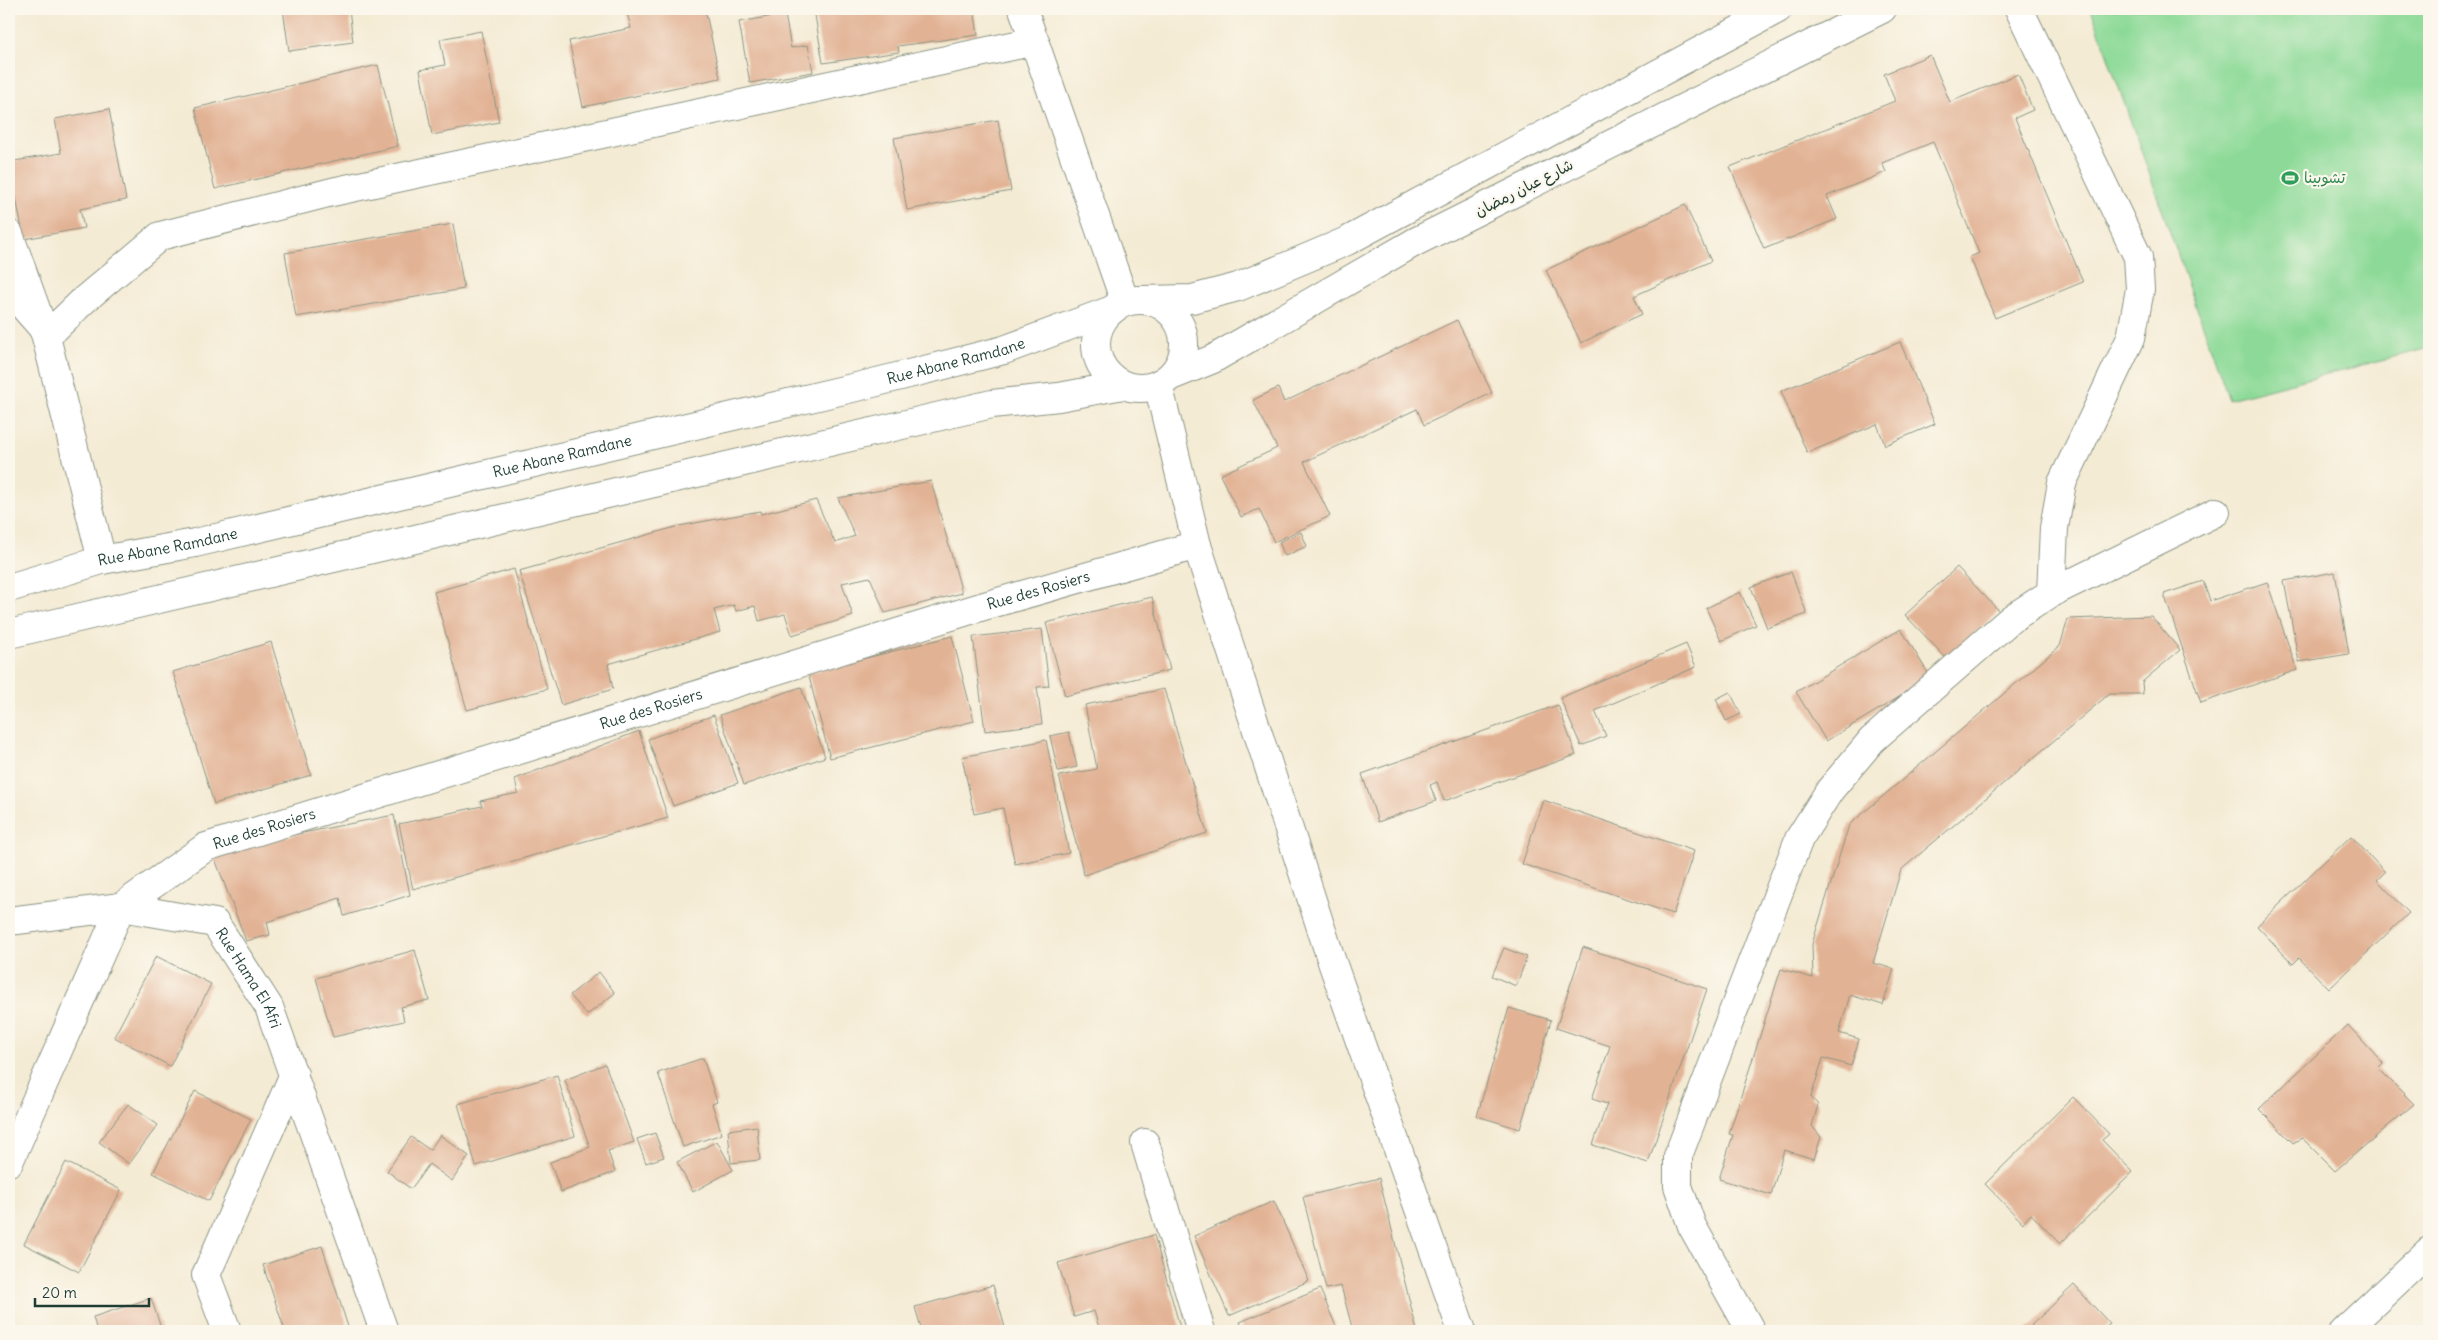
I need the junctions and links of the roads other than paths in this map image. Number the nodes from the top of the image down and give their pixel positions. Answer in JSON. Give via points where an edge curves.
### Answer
{"nodes":[{"id":1,"x":1023,"y":9,"type":"edge"},
{"id":2,"x":1778,"y":9,"type":"edge"},
{"id":3,"x":1882,"y":9,"type":"edge"},
{"id":4,"x":2019,"y":9,"type":"edge"},
{"id":5,"x":1035,"y":41,"type":"junction"},
{"id":6,"x":9,"y":234,"type":"edge"},
{"id":7,"x":9,"y":296,"type":"edge"},
{"id":8,"x":1126,"y":304,"type":"junction"},
{"id":9,"x":46,"y":338,"type":"junction"},
{"id":10,"x":1164,"y":380,"type":"junction"},
{"id":11,"x":1123,"y":385,"type":"junction"},
{"id":12,"x":2216,"y":512,"type":"dead end"},
{"id":13,"x":1197,"y":545,"type":"junction"},
{"id":14,"x":102,"y":560,"type":"junction"},
{"id":15,"x":9,"y":588,"type":"edge"},
{"id":16,"x":2051,"y":593,"type":"junction"},
{"id":17,"x":9,"y":634,"type":"edge"},
{"id":18,"x":121,"y":907,"type":"junction"},
{"id":19,"x":9,"y":921,"type":"edge"},
{"id":20,"x":294,"y":1074,"type":"junction"},
{"id":21,"x":1145,"y":1143,"type":"dead end"},
{"id":22,"x":9,"y":1162,"type":"edge"},
{"id":23,"x":2429,"y":1251,"type":"edge"},
{"id":24,"x":227,"y":1331,"type":"edge"},
{"id":25,"x":384,"y":1331,"type":"edge"},
{"id":26,"x":1201,"y":1331,"type":"edge"},
{"id":27,"x":1462,"y":1331,"type":"edge"},
{"id":28,"x":1751,"y":1331,"type":"edge"},
{"id":29,"x":2344,"y":1331,"type":"edge"}],
"edges":[{"from":1,"to":5,"type":"street"},
{"from":2,"to":8,"type":"street","via":[[1347,241],[1238,287],[1192,299]]},
{"from":3,"to":10,"type":"street","name":"شارع عبان رمضان","via":[[1415,242],[1213,359]]},
{"from":4,"to":16,"type":"street","via":[[2138,257],[2140,289],[2130,338],[2062,483],[2054,528]]},
{"from":5,"to":8,"type":"street"},
{"from":5,"to":9,"type":"street","via":[[332,192],[160,236],[84,300]]},
{"from":6,"to":9,"type":"street"},
{"from":7,"to":9,"type":"lane"},
{"from":8,"to":10,"type":"street","via":[[1155,302],[1169,310],[1179,322],[1184,349],[1180,363]]},
{"from":8,"to":11,"type":"street","via":[[1102,322],[1096,336],[1101,364]]},
{"from":8,"to":14,"type":"street","name":"Rue Abane Ramdane","via":[[1004,350],[865,385],[195,543]]},
{"from":9,"to":14,"type":"street"},
{"from":10,"to":11,"type":"street","via":[[1138,388]]},
{"from":10,"to":13,"type":"street"},
{"from":11,"to":17,"type":"street","via":[[983,406]]},
{"from":12,"to":16,"type":"street"},
{"from":13,"to":18,"type":"street","name":"Rue des Rosiers","via":[[984,606],[206,847]]},
{"from":13,"to":27,"type":"street","via":[[1332,962]]},
{"from":14,"to":15,"type":"street","name":"Rue Abane Ramdane"},
{"from":16,"to":28,"type":"street","via":[[2011,620],[1872,740],[1830,790],[1799,839],[1678,1156],[1678,1186],[1692,1226]]},
{"from":18,"to":19,"type":"street"},
{"from":18,"to":20,"type":"street","name":"Rue Hama El Afri","via":[[215,923],[269,1006]]},
{"from":18,"to":22,"type":"street"},
{"from":20,"to":24,"type":"street","via":[[206,1275]]},
{"from":20,"to":25,"type":"street","name":"Rue Hama El Afri"},
{"from":21,"to":26,"type":"street"},
{"from":23,"to":29,"type":"street"}]}
